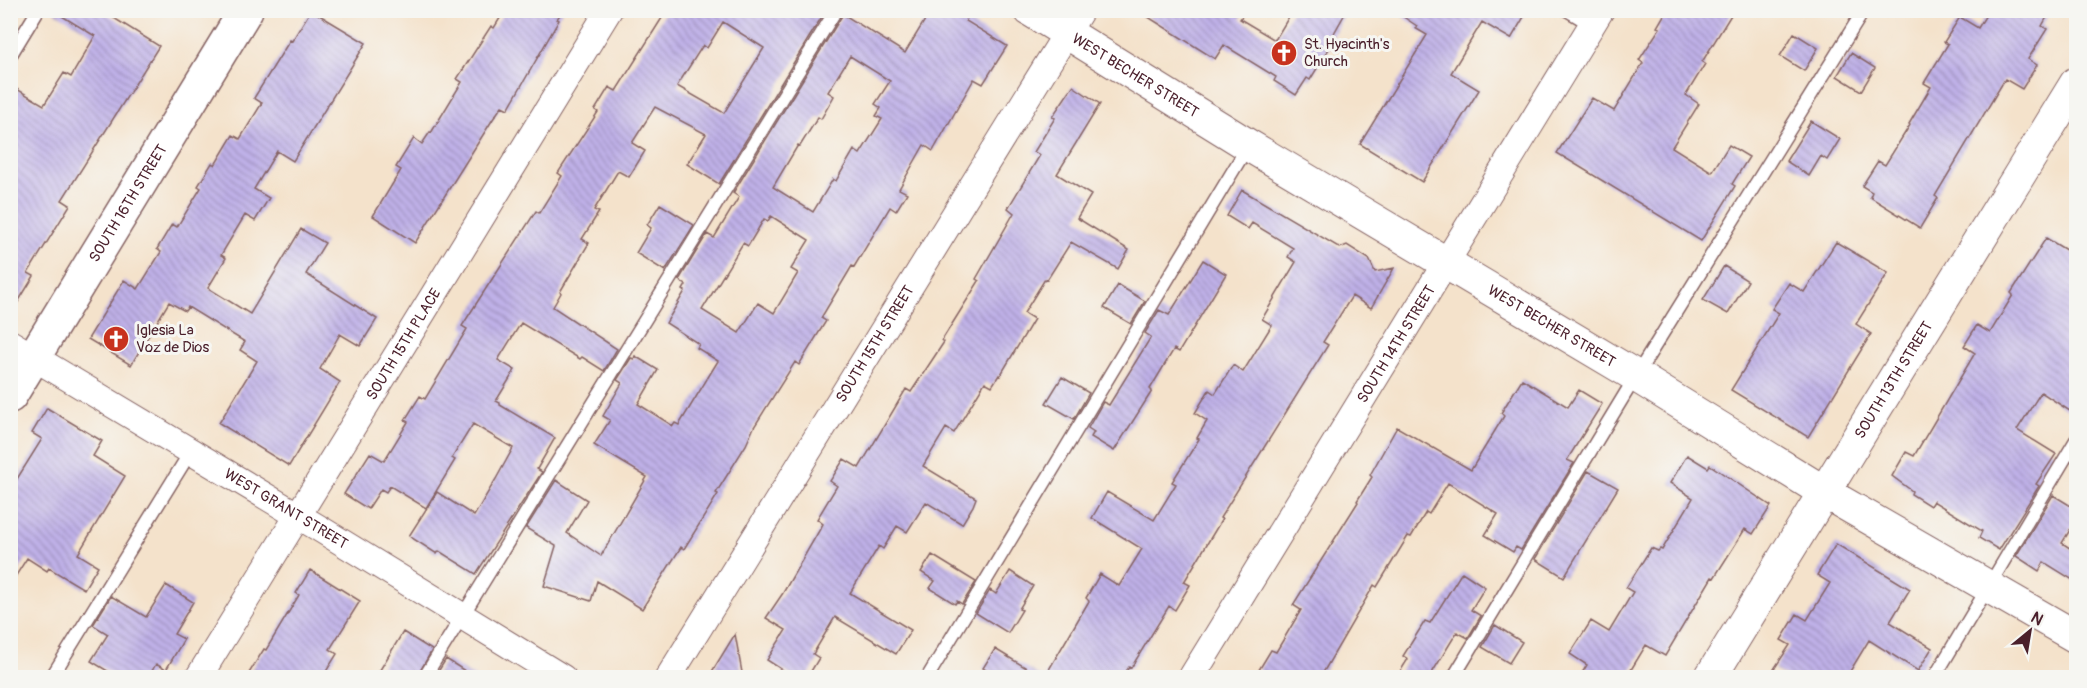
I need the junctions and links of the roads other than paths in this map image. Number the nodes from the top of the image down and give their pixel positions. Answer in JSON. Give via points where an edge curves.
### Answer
{"nodes":[{"id":1,"x":38,"y":10,"type":"edge"},
{"id":2,"x":246,"y":10,"type":"edge"},
{"id":3,"x":609,"y":10,"type":"edge"},
{"id":4,"x":836,"y":10,"type":"edge"},
{"id":5,"x":1030,"y":10,"type":"edge"},
{"id":6,"x":1567,"y":10,"type":"edge"},
{"id":7,"x":1864,"y":10,"type":"edge"},
{"id":8,"x":1597,"y":18,"type":"edge"},
{"id":9,"x":1074,"y":22,"type":"edge"},
{"id":10,"x":10,"y":56,"type":"edge"},
{"id":11,"x":2076,"y":83,"type":"edge"},
{"id":12,"x":1248,"y":145,"type":"junction"},
{"id":13,"x":1446,"y":262,"type":"junction"},
{"id":14,"x":22,"y":350,"type":"edge"},
{"id":15,"x":1636,"y":376,"type":"junction"},
{"id":16,"x":10,"y":396,"type":"edge"},
{"id":17,"x":2076,"y":441,"type":"edge"},
{"id":18,"x":191,"y":451,"type":"junction"},
{"id":19,"x":1824,"y":492,"type":"junction"},
{"id":20,"x":298,"y":515,"type":"junction"},
{"id":21,"x":1988,"y":586,"type":"junction"},
{"id":22,"x":463,"y":615,"type":"junction"},
{"id":23,"x":2076,"y":637,"type":"edge"},
{"id":24,"x":51,"y":678,"type":"edge"},
{"id":25,"x":198,"y":678,"type":"edge"},
{"id":26,"x":424,"y":678,"type":"edge"},
{"id":27,"x":562,"y":678,"type":"edge"},
{"id":28,"x":668,"y":678,"type":"edge"},
{"id":29,"x":927,"y":678,"type":"edge"},
{"id":30,"x":1191,"y":678,"type":"edge"},
{"id":31,"x":1453,"y":678,"type":"edge"},
{"id":32,"x":1710,"y":678,"type":"edge"},
{"id":33,"x":1934,"y":678,"type":"edge"}],
"edges":[{"from":1,"to":10,"type":"lane"},
{"from":2,"to":14,"type":"main road","name":"SOUTH 16TH STREET"},
{"from":3,"to":20,"type":"street","name":"SOUTH 15TH PLACE"},
{"from":4,"to":22,"type":"lane"},
{"from":5,"to":9,"type":"street","name":"WEST BECHER STREET"},
{"from":6,"to":8,"type":"lane"},
{"from":7,"to":15,"type":"lane"},
{"from":8,"to":13,"type":"street","name":"SOUTH 14TH STREET"},
{"from":9,"to":12,"type":"street","name":"WEST BECHER STREET"},
{"from":9,"to":28,"type":"street","name":"SOUTH 15TH STREET"},
{"from":11,"to":19,"type":"street","name":"SOUTH 13TH STREET"},
{"from":12,"to":13,"type":"street","name":"WEST BECHER STREET"},
{"from":12,"to":29,"type":"lane"},
{"from":13,"to":15,"type":"street","name":"WEST BECHER STREET"},
{"from":13,"to":30,"type":"street","name":"SOUTH 14TH STREET"},
{"from":14,"to":16,"type":"main road","name":"SOUTH 16TH STREET"},
{"from":14,"to":18,"type":"street","name":"WEST GRANT STREET"},
{"from":15,"to":19,"type":"street","name":"WEST BECHER STREET"},
{"from":15,"to":31,"type":"lane"},
{"from":17,"to":21,"type":"lane"},
{"from":18,"to":20,"type":"street","name":"WEST GRANT STREET"},
{"from":18,"to":24,"type":"lane"},
{"from":19,"to":21,"type":"street","name":"WEST BECHER STREET"},
{"from":19,"to":32,"type":"street","name":"SOUTH 13TH STREET"},
{"from":20,"to":22,"type":"street","name":"WEST GRANT STREET"},
{"from":20,"to":25,"type":"street","name":"SOUTH 15TH PLACE"},
{"from":21,"to":23,"type":"street","name":"WEST BECHER STREET"},
{"from":21,"to":33,"type":"lane"},
{"from":22,"to":26,"type":"lane"},
{"from":22,"to":27,"type":"street","name":"WEST GRANT STREET"}]}
